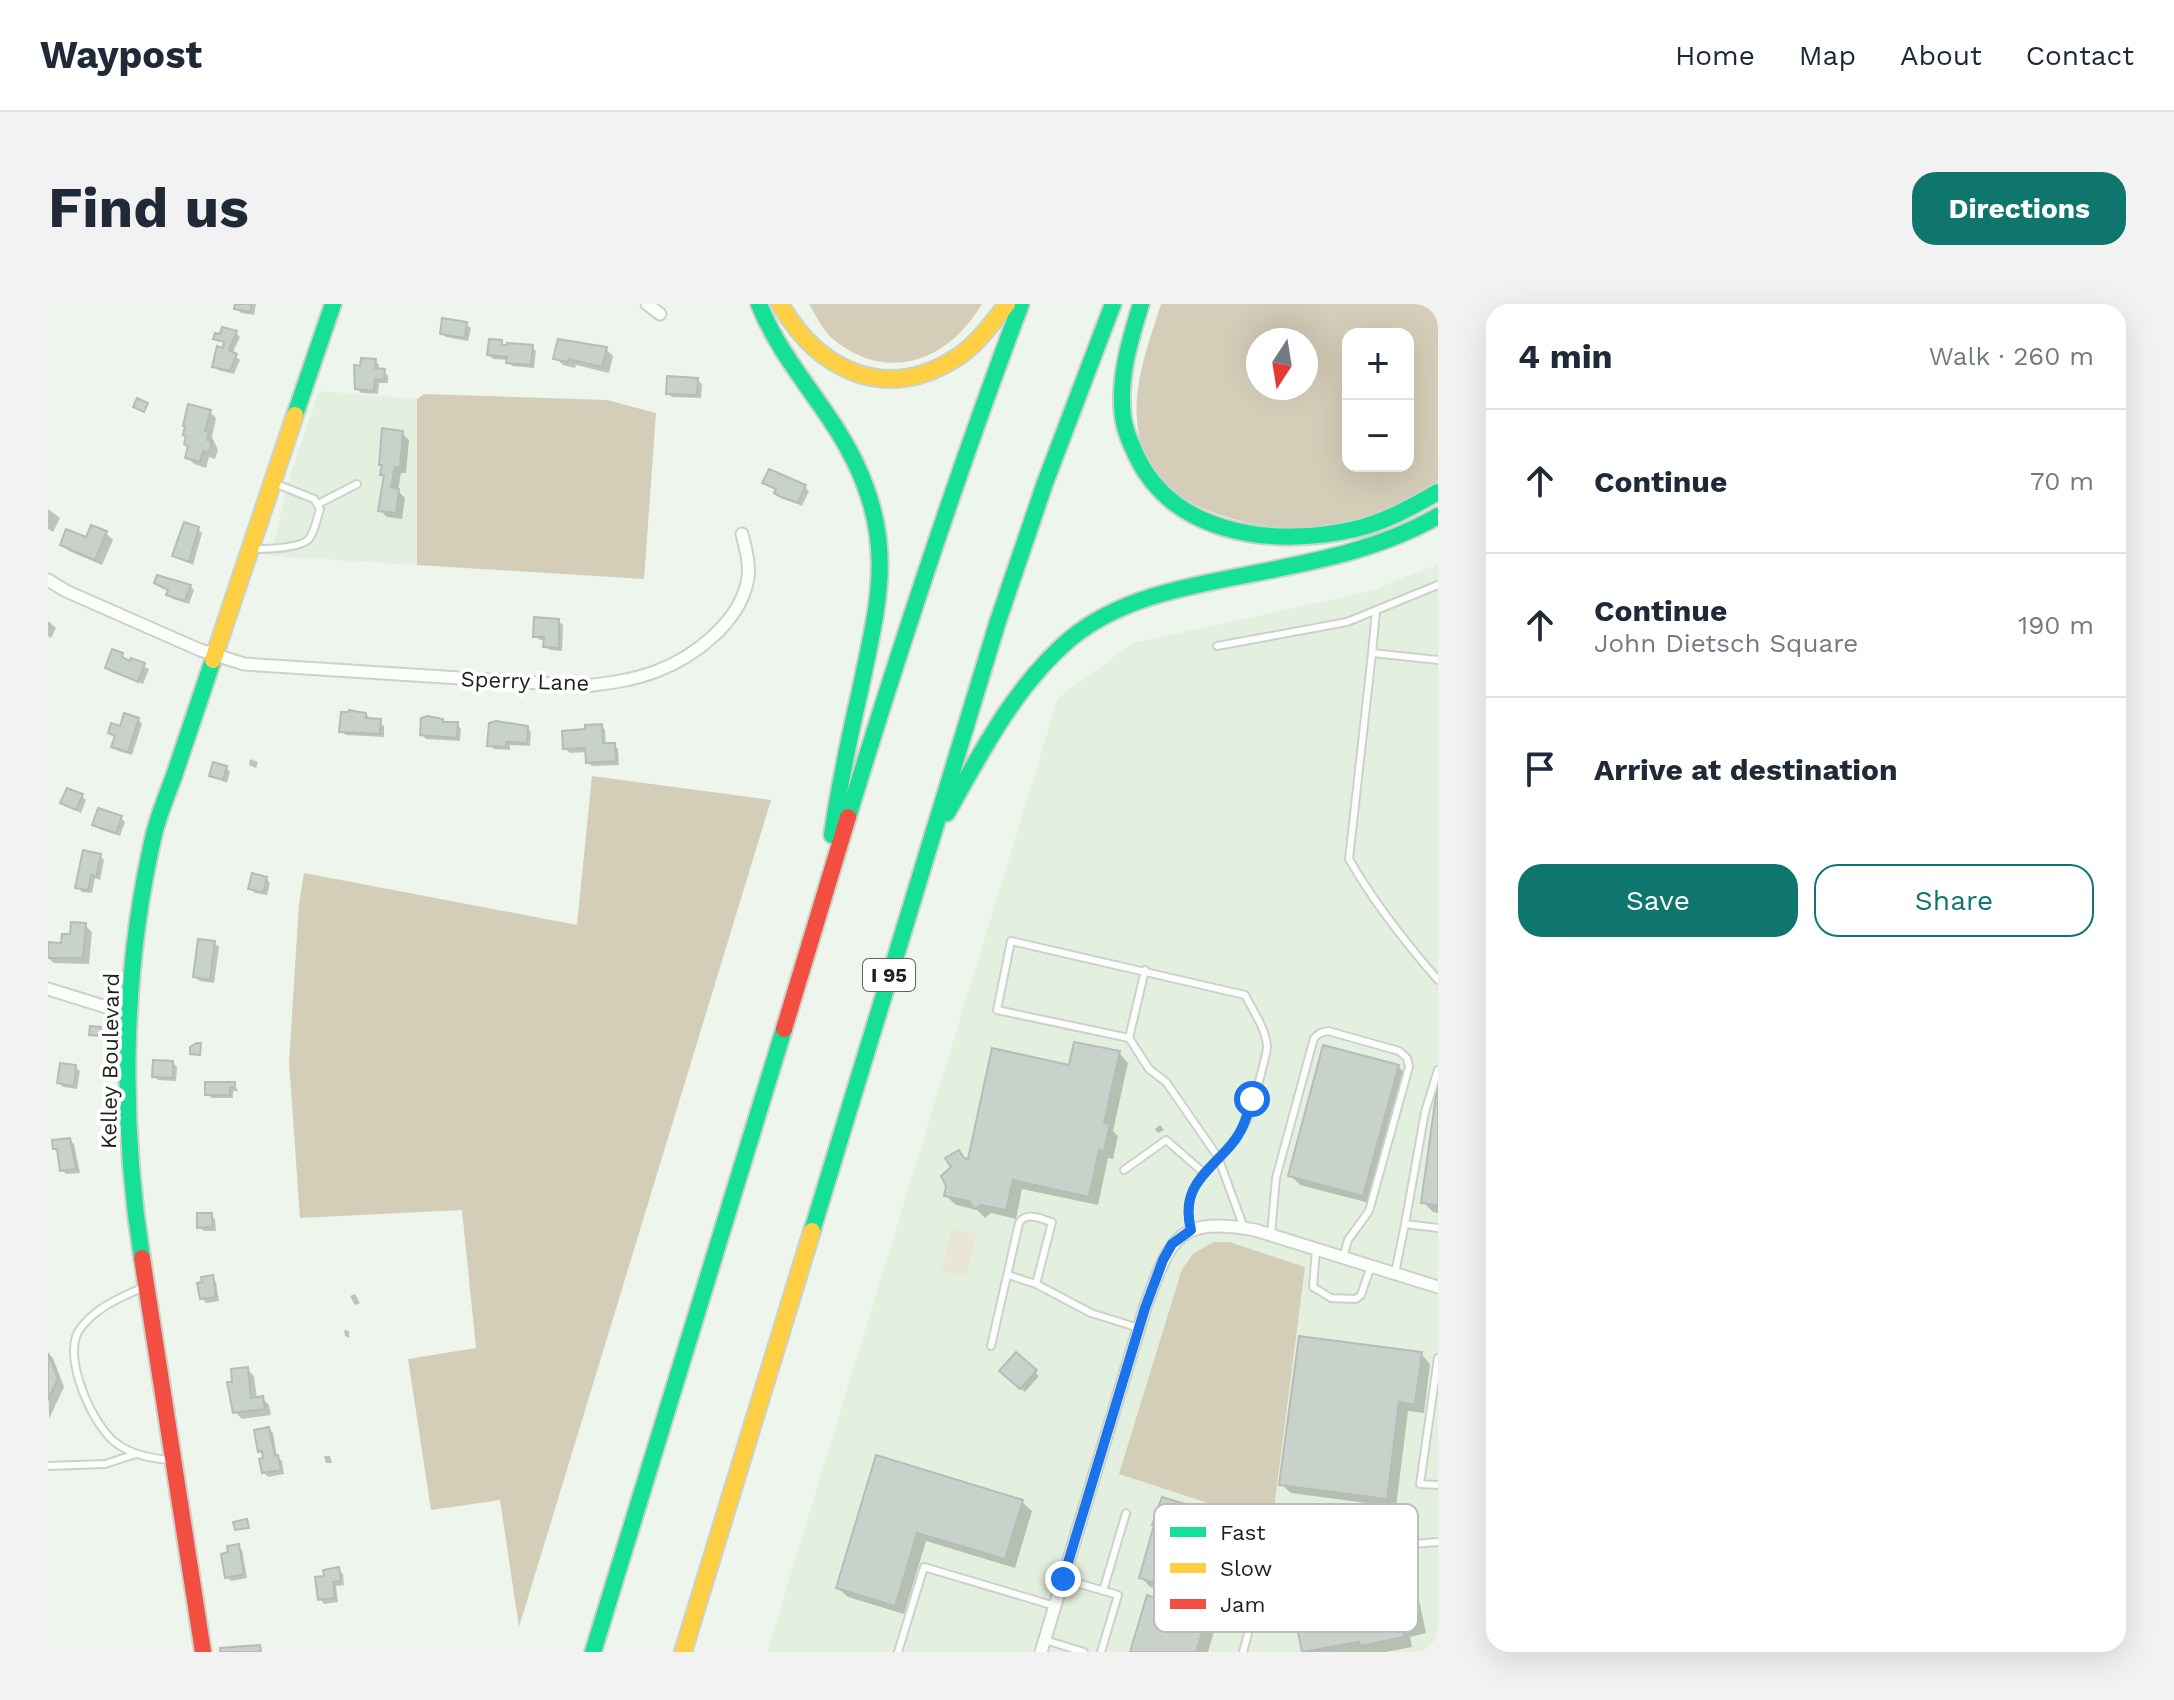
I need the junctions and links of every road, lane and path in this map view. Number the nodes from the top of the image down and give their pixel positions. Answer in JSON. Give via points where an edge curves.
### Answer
{"nodes":[{"id":1,"x":333,"y":304,"type":"edge"},
{"id":2,"x":647,"y":304,"type":"edge"},
{"id":3,"x":759,"y":304,"type":"edge"},
{"id":4,"x":780,"y":304,"type":"edge"},
{"id":5,"x":1007,"y":304,"type":"edge"},
{"id":6,"x":1021,"y":304,"type":"edge"},
{"id":7,"x":1113,"y":304,"type":"edge"},
{"id":8,"x":1141,"y":304,"type":"edge"},
{"id":9,"x":660,"y":314,"type":"dead end"},
{"id":10,"x":271,"y":484,"type":"junction"},
{"id":11,"x":357,"y":484,"type":"dead end"},
{"id":12,"x":1438,"y":492,"type":"edge"},
{"id":13,"x":318,"y":504,"type":"junction"},
{"id":14,"x":1438,"y":516,"type":"edge"},
{"id":15,"x":742,"y":534,"type":"dead end"},
{"id":16,"x":249,"y":550,"type":"junction"},
{"id":17,"x":48,"y":580,"type":"edge"},
{"id":18,"x":1438,"y":585,"type":"edge"},
{"id":19,"x":1376,"y":611,"type":"junction"},
{"id":20,"x":1217,"y":646,"type":"dead end"},
{"id":21,"x":1372,"y":653,"type":"junction"},
{"id":22,"x":213,"y":655,"type":"junction"},
{"id":23,"x":1438,"y":660,"type":"edge"},
{"id":24,"x":929,"y":844,"type":"junction"},
{"id":25,"x":825,"y":894,"type":"junction"},
{"id":26,"x":1145,"y":970,"type":"junction"},
{"id":27,"x":1438,"y":980,"type":"edge"},
{"id":28,"x":48,"y":989,"type":"edge"},
{"id":29,"x":129,"y":1014,"type":"junction"},
{"id":30,"x":1129,"y":1038,"type":"junction"},
{"id":31,"x":1438,"y":1070,"type":"edge"},
{"id":32,"x":1218,"y":1157,"type":"junction"},
{"id":33,"x":1124,"y":1170,"type":"dead end"},
{"id":34,"x":1204,"y":1173,"type":"junction"},
{"id":35,"x":1405,"y":1224,"type":"junction"},
{"id":36,"x":1244,"y":1228,"type":"junction"},
{"id":37,"x":1438,"y":1228,"type":"edge"},
{"id":38,"x":1191,"y":1230,"type":"junction"},
{"id":39,"x":1271,"y":1235,"type":"junction"},
{"id":40,"x":1316,"y":1250,"type":"junction"},
{"id":41,"x":1343,"y":1258,"type":"junction"},
{"id":42,"x":1371,"y":1266,"type":"junction"},
{"id":43,"x":1395,"y":1273,"type":"junction"},
{"id":44,"x":1008,"y":1275,"type":"junction"},
{"id":45,"x":1036,"y":1284,"type":"junction"},
{"id":46,"x":146,"y":1287,"type":"junction"},
{"id":47,"x":1438,"y":1287,"type":"edge"},
{"id":48,"x":1139,"y":1328,"type":"junction"},
{"id":49,"x":991,"y":1346,"type":"dead end"},
{"id":50,"x":1438,"y":1358,"type":"edge"},
{"id":51,"x":136,"y":1454,"type":"junction"},
{"id":52,"x":172,"y":1461,"type":"junction"},
{"id":53,"x":48,"y":1466,"type":"edge"},
{"id":54,"x":1438,"y":1485,"type":"edge"},
{"id":55,"x":1126,"y":1513,"type":"dead end"},
{"id":56,"x":1438,"y":1542,"type":"edge"},
{"id":57,"x":1418,"y":1544,"type":"edge"},
{"id":58,"x":1063,"y":1579,"type":"junction"},
{"id":59,"x":1103,"y":1591,"type":"junction"},
{"id":60,"x":1055,"y":1606,"type":"junction"},
{"id":61,"x":1248,"y":1632,"type":"edge"},
{"id":62,"x":1043,"y":1646,"type":"edge"},
{"id":63,"x":203,"y":1652,"type":"edge"},
{"id":64,"x":593,"y":1652,"type":"edge"},
{"id":65,"x":683,"y":1652,"type":"edge"},
{"id":66,"x":898,"y":1652,"type":"edge"},
{"id":67,"x":1084,"y":1652,"type":"edge"},
{"id":68,"x":1101,"y":1652,"type":"edge"},
{"id":69,"x":1243,"y":1652,"type":"edge"}],
"edges":[{"from":1,"to":10,"type":"main road","name":"Kelley Boulevard"},
{"from":2,"to":9,"type":"street"},
{"from":3,"to":25,"type":"main road","via":[[773,335],[857,462],[880,548],[879,602],[839,787]]},
{"from":4,"to":5,"type":"main road","via":[[802,340],[826,360],[861,376],[890,379],[931,371],[956,358]]},
{"from":6,"to":25,"type":"main road","via":[[923,577]]},
{"from":7,"to":24,"type":"main road","number":"I 95","via":[[1013,573]]},
{"from":8,"to":12,"type":"main road","via":[[1124,365],[1123,416],[1141,467],[1178,506],[1238,531],[1296,538],[1373,526]]},
{"from":10,"to":13,"type":"lane"},
{"from":10,"to":16,"type":"main road","name":"Kelley Boulevard"},
{"from":11,"to":13,"type":"lane"},
{"from":13,"to":16,"type":"lane","via":[[313,531],[304,542]]},
{"from":14,"to":24,"type":"main road","via":[[1371,547],[1146,599],[1080,630],[1019,691]]},
{"from":15,"to":22,"type":"street","name":"Sperry Lane","via":[[748,581],[732,614],[689,654],[620,682],[585,686],[264,667]]},
{"from":16,"to":22,"type":"main road","name":"Kelley Boulevard"},
{"from":17,"to":22,"type":"street","name":"Sperry Lane"},
{"from":18,"to":19,"type":"lane"},
{"from":19,"to":20,"type":"lane","via":[[1347,622]]},
{"from":19,"to":21,"type":"lane"},
{"from":21,"to":23,"type":"lane"},
{"from":21,"to":27,"type":"lane","via":[[1349,859]]},
{"from":22,"to":29,"type":"main road","name":"Kelley Boulevard","via":[[155,831],[141,893]]},
{"from":24,"to":65,"type":"main road","number":"I 95"},
{"from":25,"to":64,"type":"main road"},
{"from":26,"to":30,"type":"lane"},
{"from":26,"to":30,"type":"lane","via":[[1011,941],[997,1010]]},
{"from":26,"to":32,"type":"lane","via":[[1245,995],[1257,1018],[1267,1046],[1245,1125]]},
{"from":28,"to":29,"type":"street"},
{"from":29,"to":46,"type":"main road","name":"Kelley Boulevard","via":[[129,1158]]},
{"from":30,"to":32,"type":"lane"},
{"from":31,"to":35,"type":"lane"},
{"from":32,"to":34,"type":"lane"},
{"from":32,"to":36,"type":"lane"},
{"from":33,"to":34,"type":"lane","via":[[1166,1140]]},
{"from":34,"to":38,"type":"lane","via":[[1188,1202]]},
{"from":35,"to":37,"type":"lane"},
{"from":35,"to":43,"type":"lane"},
{"from":36,"to":38,"type":"street","via":[[1208,1225]]},
{"from":36,"to":39,"type":"street"},
{"from":38,"to":48,"type":"street","via":[[1172,1244],[1163,1260]]},
{"from":39,"to":40,"type":"street"},
{"from":39,"to":41,"type":"lane","via":[[1276,1178],[1314,1038],[1328,1031],[1399,1051],[1409,1067],[1369,1211],[1348,1240]]},
{"from":40,"to":41,"type":"street"},
{"from":40,"to":42,"type":"lane","via":[[1313,1287],[1331,1298],[1361,1295]]},
{"from":41,"to":42,"type":"street"},
{"from":42,"to":43,"type":"street"},
{"from":43,"to":47,"type":"street"},
{"from":44,"to":45,"type":"lane"},
{"from":44,"to":45,"type":"lane","via":[[1020,1219],[1031,1216],[1052,1222]]},
{"from":44,"to":49,"type":"lane"},
{"from":45,"to":48,"type":"lane","via":[[1091,1313]]},
{"from":46,"to":51,"type":"lane","via":[[90,1318],[74,1346],[79,1383],[93,1415],[114,1442]]},
{"from":46,"to":52,"type":"main road","name":"Kelley Boulevard"},
{"from":48,"to":58,"type":"street"},
{"from":50,"to":54,"type":"lane","via":[[1420,1484]]},
{"from":51,"to":52,"type":"lane"},
{"from":51,"to":53,"type":"lane","via":[[105,1464]]},
{"from":52,"to":63,"type":"main road","name":"Kelley Boulevard"},
{"from":55,"to":59,"type":"lane"},
{"from":56,"to":57,"type":"lane"},
{"from":58,"to":59,"type":"lane"},
{"from":58,"to":60,"type":"street"},
{"from":59,"to":68,"type":"lane","via":[[1118,1595]]},
{"from":60,"to":62,"type":"street"},
{"from":60,"to":66,"type":"lane","via":[[924,1567]]},
{"from":61,"to":69,"type":"lane"},
{"from":62,"to":67,"type":"lane"}]}
